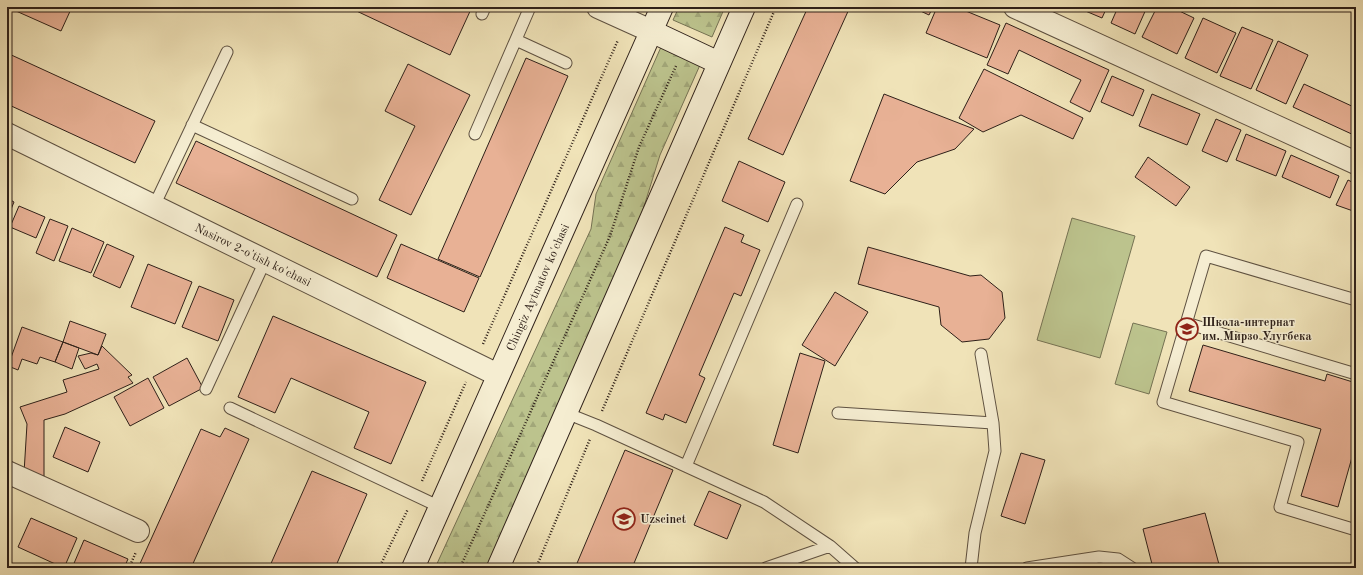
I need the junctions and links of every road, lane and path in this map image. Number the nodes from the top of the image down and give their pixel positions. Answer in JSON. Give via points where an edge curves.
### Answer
{"nodes":[{"id":1,"x":530,"y":7,"type":"edge"},
{"id":2,"x":598,"y":7,"type":"edge"},
{"id":3,"x":662,"y":7,"type":"edge"},
{"id":4,"x":744,"y":7,"type":"edge"},
{"id":5,"x":776,"y":7,"type":"edge"},
{"id":6,"x":1015,"y":7,"type":"edge"},
{"id":7,"x":627,"y":20,"type":"junction"},
{"id":8,"x":651,"y":30,"type":"junction"},
{"id":9,"x":516,"y":40,"type":"junction"},
{"id":10,"x":227,"y":52,"type":"dead end"},
{"id":11,"x":677,"y":63,"type":"dead end"},
{"id":12,"x":719,"y":63,"type":"junction"},
{"id":13,"x":566,"y":64,"type":"dead end"},
{"id":14,"x":192,"y":125,"type":"junction"},
{"id":15,"x":7,"y":134,"type":"edge"},
{"id":16,"x":475,"y":134,"type":"dead end"},
{"id":17,"x":1356,"y":163,"type":"edge"},
{"id":18,"x":352,"y":199,"type":"dead end"},
{"id":19,"x":797,"y":204,"type":"dead end"},
{"id":20,"x":154,"y":206,"type":"junction"},
{"id":21,"x":265,"y":261,"type":"junction"},
{"id":22,"x":1356,"y":300,"type":"edge"},
{"id":23,"x":1186,"y":323,"type":"junction"},
{"id":24,"x":981,"y":354,"type":"dead end"},
{"id":25,"x":474,"y":364,"type":"junction"},
{"id":26,"x":1356,"y":374,"type":"edge"},
{"id":27,"x":498,"y":375,"type":"junction"},
{"id":28,"x":206,"y":389,"type":"dead end"},
{"id":29,"x":230,"y":408,"type":"dead end"},
{"id":30,"x":566,"y":413,"type":"junction"},
{"id":31,"x":838,"y":413,"type":"dead end"},
{"id":32,"x":993,"y":423,"type":"junction"},
{"id":33,"x":596,"y":425,"type":"junction"},
{"id":34,"x":686,"y":466,"type":"junction"},
{"id":35,"x":7,"y":472,"type":"edge"},
{"id":36,"x":415,"y":495,"type":"junction"},
{"id":37,"x":440,"y":506,"type":"junction"},
{"id":38,"x":1356,"y":530,"type":"edge"},
{"id":39,"x":138,"y":531,"type":"dead end"},
{"id":40,"x":830,"y":546,"type":"junction"},
{"id":41,"x":379,"y":568,"type":"edge"},
{"id":42,"x":413,"y":568,"type":"edge"},
{"id":43,"x":460,"y":568,"type":"edge"},
{"id":44,"x":498,"y":568,"type":"edge"},
{"id":45,"x":536,"y":568,"type":"edge"},
{"id":46,"x":766,"y":568,"type":"edge"},
{"id":47,"x":855,"y":568,"type":"edge"},
{"id":48,"x":972,"y":568,"type":"edge"},
{"id":49,"x":1027,"y":568,"type":"edge"},
{"id":50,"x":1132,"y":568,"type":"edge"}],
"edges":[{"from":1,"to":9,"type":"lane"},
{"from":2,"to":7,"type":"main road"},
{"from":3,"to":8,"type":"main road","name":"Chingiz Aytmatov ko'chasi"},
{"from":4,"to":12,"type":"main road"},
{"from":5,"to":33,"type":"path"},
{"from":6,"to":17,"type":"main road"},
{"from":7,"to":8,"type":"main road"},
{"from":7,"to":25,"type":"path"},
{"from":8,"to":12,"type":"main road"},
{"from":8,"to":27,"type":"main road","name":"Chingiz Aytmatov ko'chasi"},
{"from":9,"to":13,"type":"lane"},
{"from":9,"to":16,"type":"lane"},
{"from":10,"to":14,"type":"lane"},
{"from":11,"to":43,"type":"path","via":[[640,147],[610,236]]},
{"from":12,"to":30,"type":"main road"},
{"from":14,"to":18,"type":"lane"},
{"from":14,"to":20,"type":"lane"},
{"from":15,"to":20,"type":"main road","name":"Nasirov 2-o'tish ko'chasi"},
{"from":19,"to":34,"type":"lane"},
{"from":20,"to":21,"type":"main road","name":"Nasirov 2-o'tish ko'chasi"},
{"from":21,"to":25,"type":"main road","name":"Nasirov 2-o'tish ko'chasi"},
{"from":21,"to":28,"type":"lane"},
{"from":22,"to":23,"type":"lane","via":[[1206,256]]},
{"from":23,"to":26,"type":"lane"},
{"from":23,"to":38,"type":"lane","via":[[1163,402],[1298,442],[1280,507]]},
{"from":24,"to":32,"type":"lane"},
{"from":25,"to":27,"type":"main road","name":"Nasirov 2-o'tish ko'chasi"},
{"from":25,"to":36,"type":"path"},
{"from":27,"to":37,"type":"main road","name":"Chingiz Aytmatov ko'chasi"},
{"from":29,"to":36,"type":"lane"},
{"from":30,"to":33,"type":"lane"},
{"from":30,"to":44,"type":"main road"},
{"from":31,"to":32,"type":"lane"},
{"from":32,"to":48,"type":"lane","via":[[995,451],[976,533]]},
{"from":33,"to":34,"type":"lane"},
{"from":33,"to":45,"type":"path"},
{"from":34,"to":40,"type":"lane","via":[[764,502]]},
{"from":35,"to":39,"type":"main road"},
{"from":36,"to":37,"type":"lane"},
{"from":36,"to":41,"type":"path"},
{"from":37,"to":42,"type":"main road","name":"Chingiz Aytmatov ko'chasi"},
{"from":40,"to":46,"type":"lane"},
{"from":40,"to":47,"type":"lane"},
{"from":49,"to":50,"type":"lane","via":[[1099,557],[1118,559]]}]}
